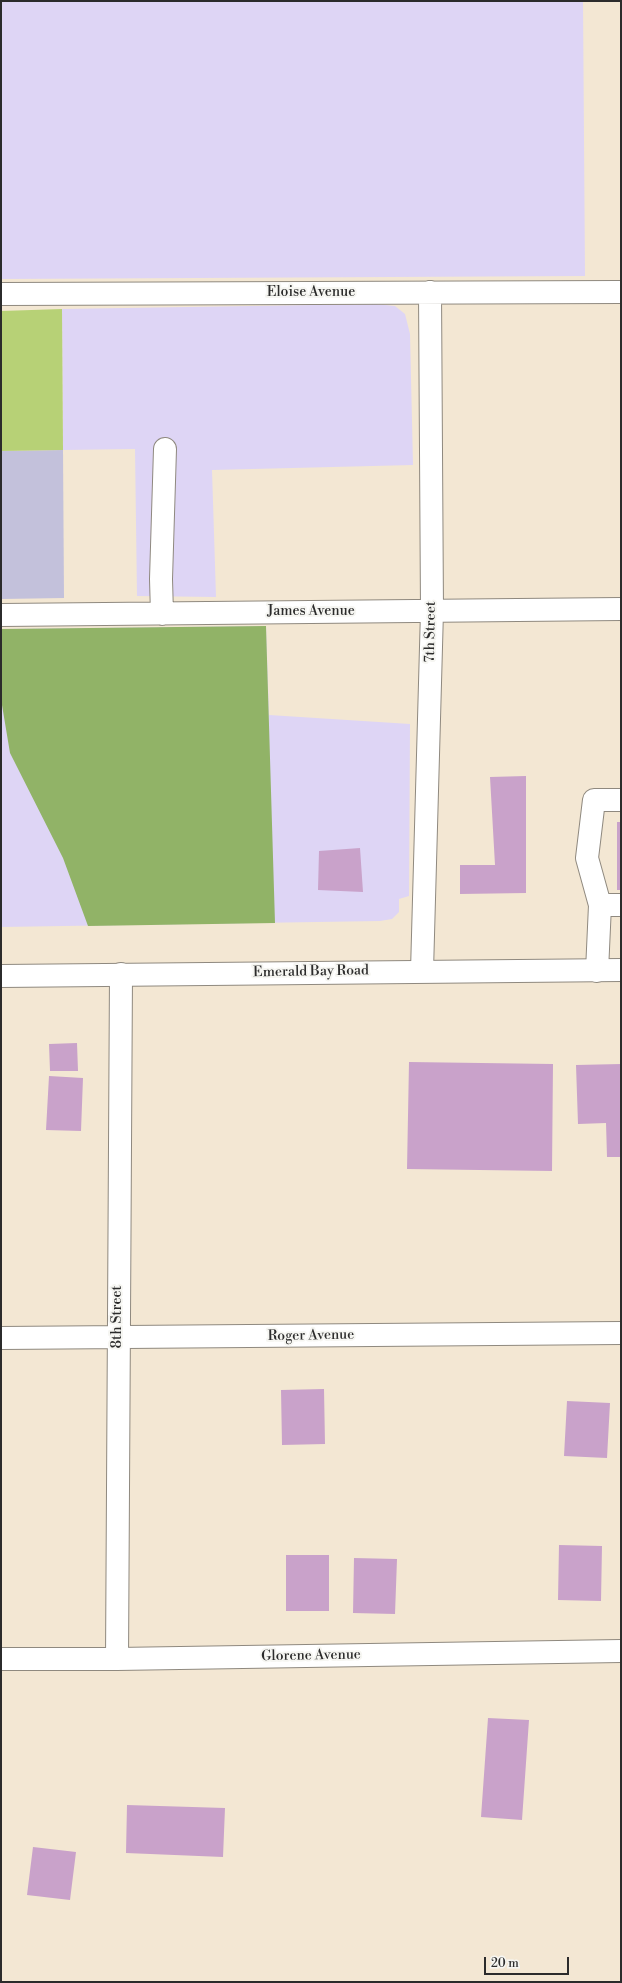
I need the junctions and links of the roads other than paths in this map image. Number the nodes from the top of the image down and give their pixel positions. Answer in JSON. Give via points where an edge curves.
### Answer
{"nodes":[{"id":1,"x":430,"y":292,"type":"junction"},
{"id":2,"x":621,"y":292,"type":"edge"},
{"id":3,"x":1,"y":294,"type":"edge"},
{"id":4,"x":165,"y":449,"type":"dead end"},
{"id":5,"x":621,"y":609,"type":"edge"},
{"id":6,"x":432,"y":611,"type":"junction"},
{"id":7,"x":162,"y":614,"type":"junction"},
{"id":8,"x":1,"y":615,"type":"edge"},
{"id":9,"x":621,"y":800,"type":"edge"},
{"id":10,"x":611,"y":905,"type":"edge"},
{"id":11,"x":597,"y":970,"type":"junction"},
{"id":12,"x":621,"y":970,"type":"edge"},
{"id":13,"x":422,"y":971,"type":"junction"},
{"id":14,"x":121,"y":974,"type":"junction"},
{"id":15,"x":1,"y":976,"type":"edge"},
{"id":16,"x":621,"y":1333,"type":"edge"},
{"id":17,"x":1,"y":1338,"type":"edge"},
{"id":18,"x":118,"y":1338,"type":"junction"},
{"id":19,"x":621,"y":1651,"type":"edge"},
{"id":20,"x":117,"y":1659,"type":"junction"},
{"id":21,"x":1,"y":1660,"type":"edge"}],
"edges":[{"from":1,"to":2,"type":"street","name":"Eloise Avenue"},
{"from":1,"to":3,"type":"street","name":"Eloise Avenue"},
{"from":1,"to":6,"type":"street","name":"7th Street"},
{"from":4,"to":7,"type":"street"},
{"from":5,"to":6,"type":"street","name":"James Avenue"},
{"from":6,"to":7,"type":"street","name":"James Avenue"},
{"from":6,"to":13,"type":"street","name":"7th Street"},
{"from":7,"to":8,"type":"street","name":"James Avenue"},
{"from":9,"to":10,"type":"street","via":[[594,800],[587,858]]},
{"from":10,"to":11,"type":"street"},
{"from":11,"to":12,"type":"street","name":"Emerald Bay Road"},
{"from":11,"to":13,"type":"street","name":"Emerald Bay Road"},
{"from":13,"to":14,"type":"street","name":"Emerald Bay Road"},
{"from":14,"to":15,"type":"street","name":"Emerald Bay Road"},
{"from":14,"to":18,"type":"street","name":"8th Street"},
{"from":16,"to":18,"type":"street","name":"Roger Avenue"},
{"from":17,"to":18,"type":"street","name":"Roger Avenue"},
{"from":18,"to":20,"type":"street","name":"8th Street"},
{"from":19,"to":20,"type":"street","name":"Glorene Avenue"},
{"from":20,"to":21,"type":"street","name":"Glorene Avenue"}]}
